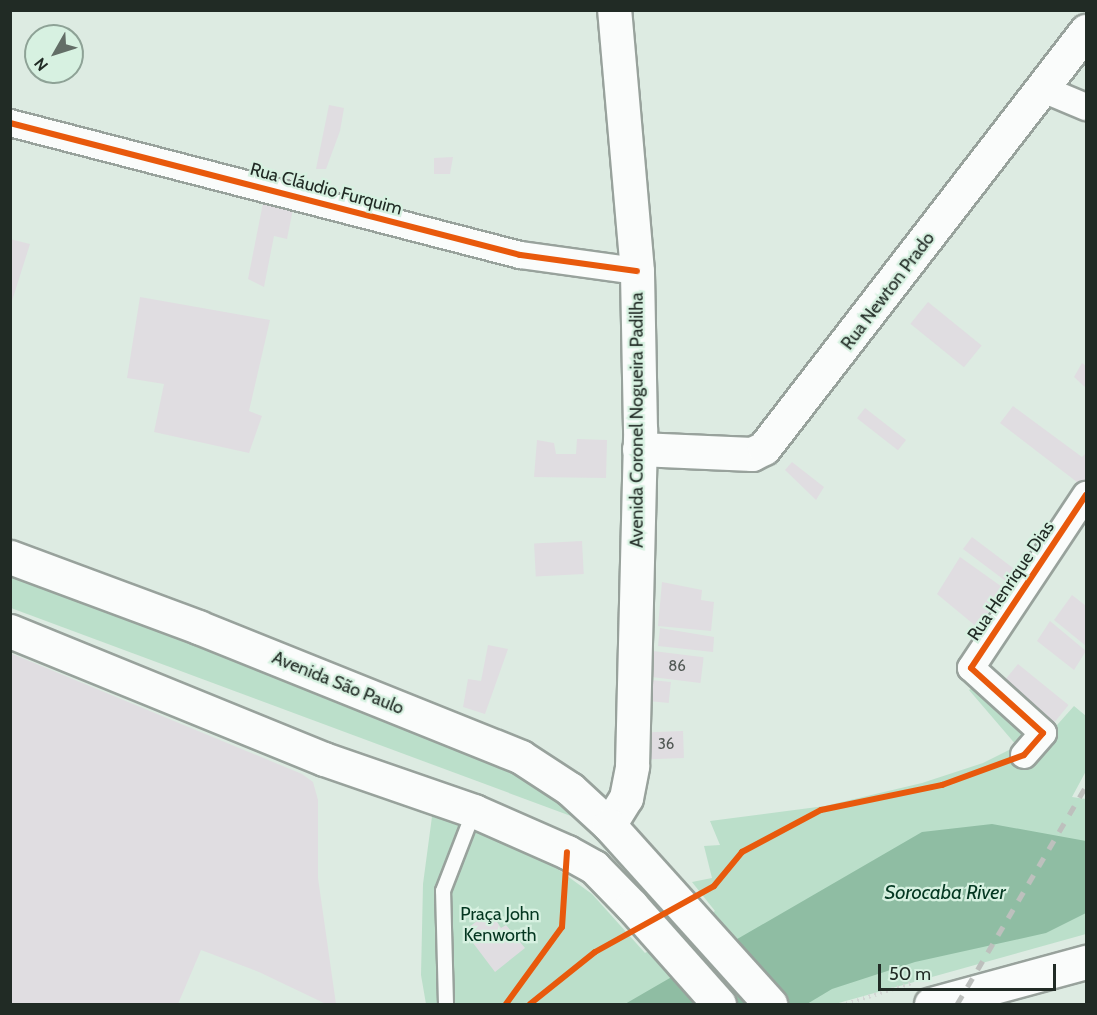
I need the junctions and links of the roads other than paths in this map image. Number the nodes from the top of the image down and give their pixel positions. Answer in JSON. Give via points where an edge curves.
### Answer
{"nodes":[{"id":1,"x":614,"y":10,"type":"edge"},
{"id":2,"x":1086,"y":30,"type":"edge"},
{"id":3,"x":1043,"y":89,"type":"junction"},
{"id":4,"x":1086,"y":106,"type":"edge"},
{"id":5,"x":10,"y":123,"type":"edge"},
{"id":6,"x":637,"y":271,"type":"junction"},
{"id":7,"x":639,"y":449,"type":"junction"},
{"id":8,"x":1086,"y":495,"type":"edge"},
{"id":9,"x":10,"y":557,"type":"edge"},
{"id":10,"x":10,"y":631,"type":"edge"},
{"id":11,"x":1024,"y":755,"type":"dead end"},
{"id":12,"x":474,"y":811,"type":"junction"},
{"id":13,"x":609,"y":825,"type":"junction"},
{"id":14,"x":1086,"y":962,"type":"edge"},
{"id":15,"x":1086,"y":986,"type":"edge"},
{"id":16,"x":446,"y":1005,"type":"edge"},
{"id":17,"x":719,"y":1005,"type":"edge"},
{"id":18,"x":770,"y":1005,"type":"edge"},
{"id":19,"x":931,"y":1005,"type":"edge"},
{"id":20,"x":1017,"y":1005,"type":"edge"}],
"edges":[{"from":1,"to":6,"type":"main road","name":"Avenida Coronel Nogueira Padilha"},
{"from":2,"to":3,"type":"main road","name":"Rua Newton Prado"},
{"from":3,"to":4,"type":"street"},
{"from":3,"to":7,"type":"main road","name":"Rua Newton Prado","via":[[764,448],[752,454]]},
{"from":5,"to":6,"type":"street","name":"Rua Cláudio Furquim","via":[[520,255]]},
{"from":6,"to":7,"type":"main road","name":"Avenida Coronel Nogueira Padilha"},
{"from":7,"to":13,"type":"main road","name":"Avenida Coronel Nogueira Padilha","via":[[632,766],[626,798]]},
{"from":8,"to":11,"type":"street","name":"Rua Henrique Dias","via":[[971,668],[1043,733]]},
{"from":9,"to":13,"type":"main road","name":"Avenida São Paulo","via":[[198,627],[521,757],[570,789]]},
{"from":10,"to":12,"type":"main road","via":[[324,759]]},
{"from":12,"to":13,"type":"main road","via":[[569,832]]},
{"from":12,"to":16,"type":"lane","via":[[443,891]]},
{"from":12,"to":17,"type":"main road","via":[[594,867]]},
{"from":13,"to":18,"type":"main road","name":"Avenida São Paulo"},
{"from":14,"to":19,"type":"main road"},
{"from":15,"to":20,"type":"main road"}]}
